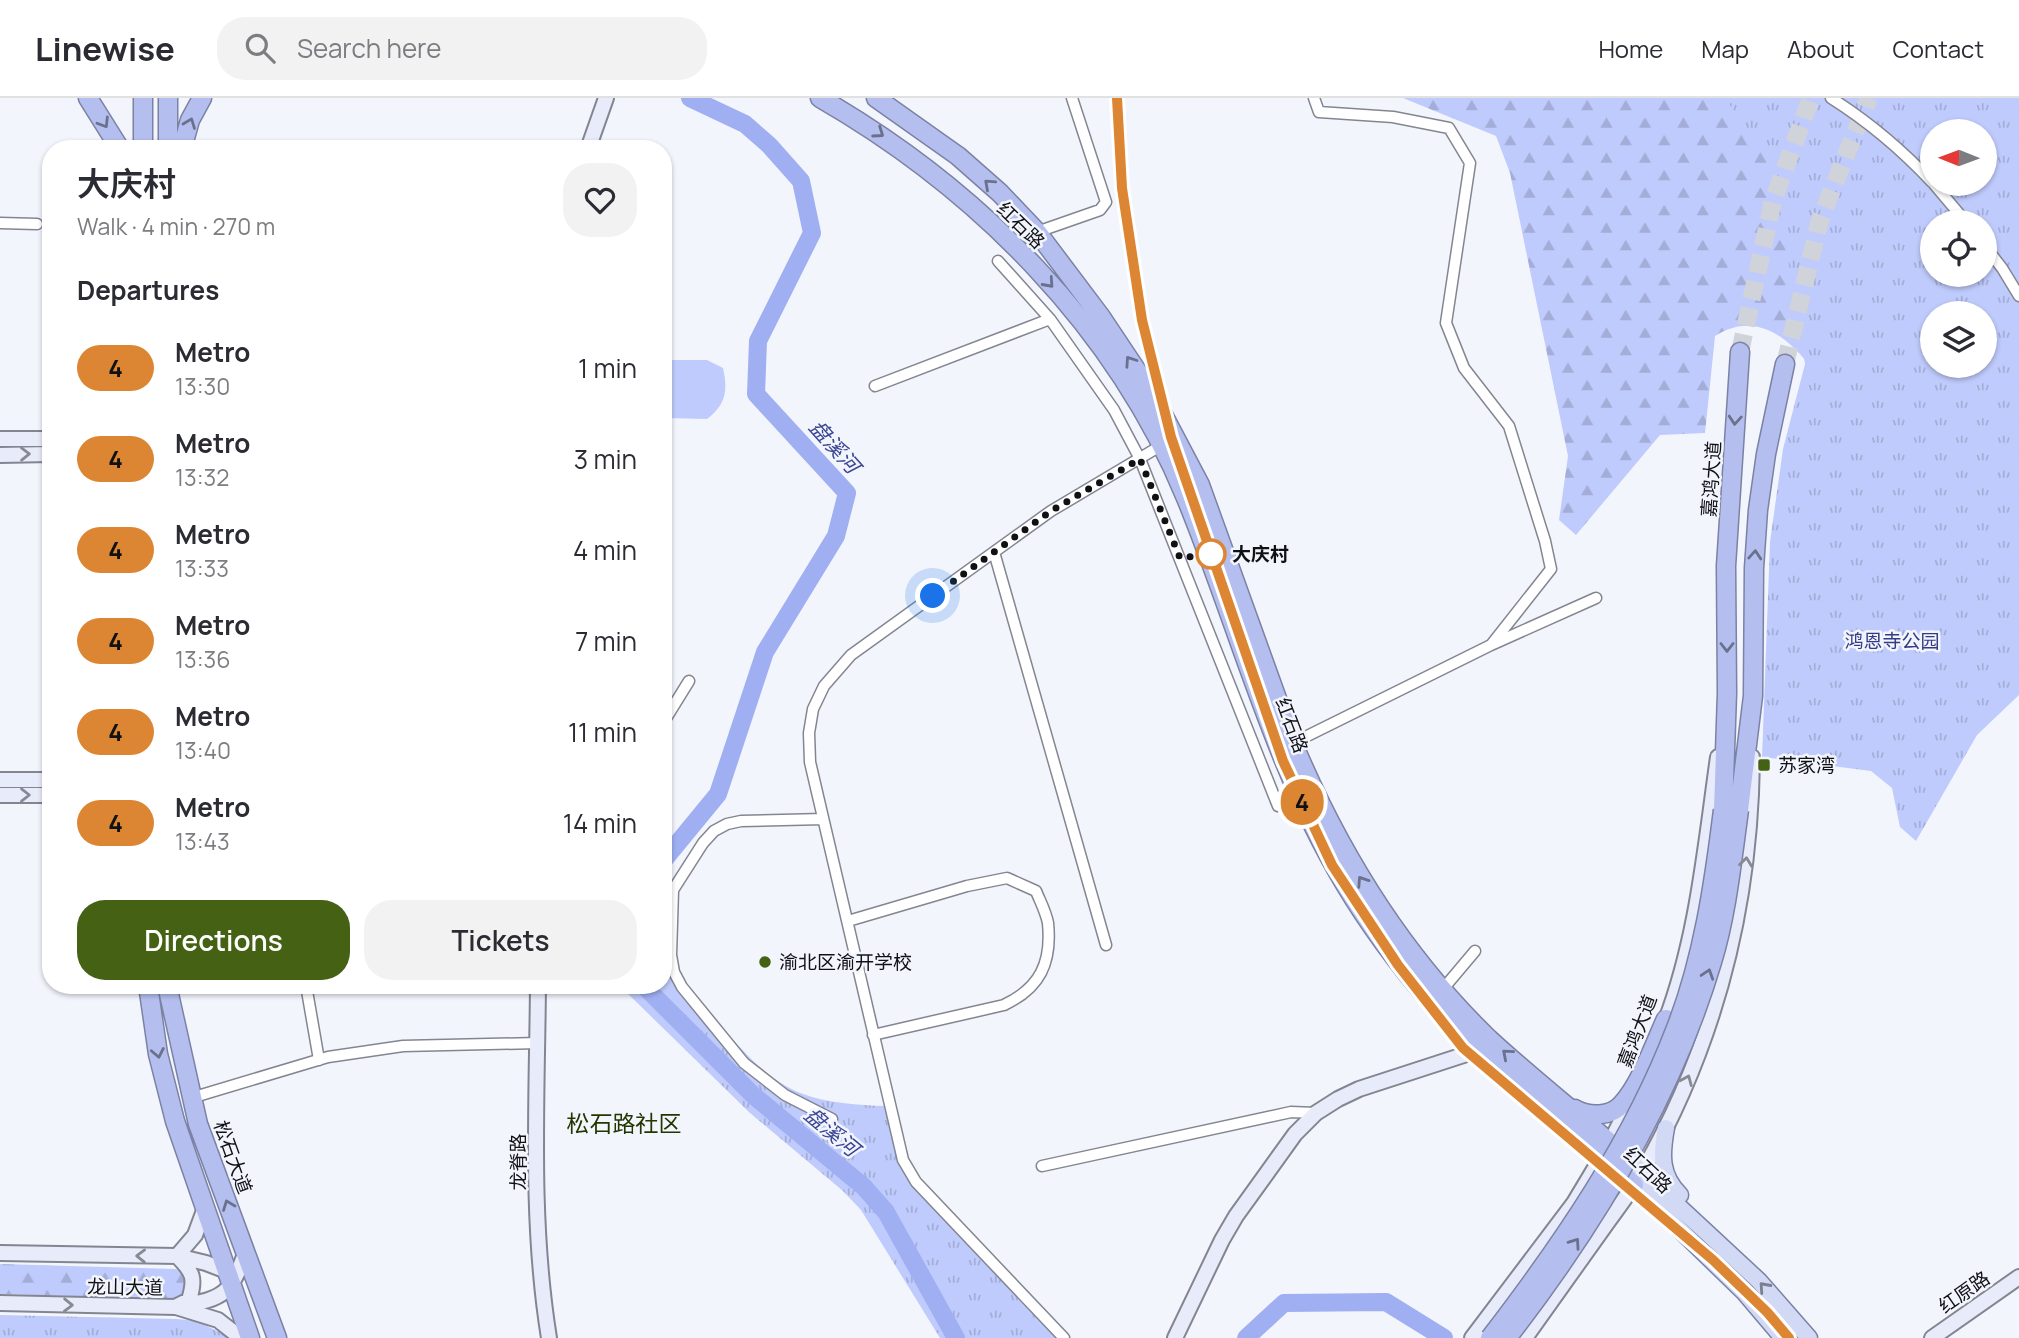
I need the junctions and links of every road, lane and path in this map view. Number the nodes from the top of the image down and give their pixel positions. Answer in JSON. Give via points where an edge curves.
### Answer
{"nodes":[{"id":1,"x":88,"y":98,"type":"edge"},
{"id":2,"x":143,"y":98,"type":"edge"},
{"id":3,"x":168,"y":98,"type":"edge"},
{"id":4,"x":202,"y":98,"type":"edge"},
{"id":5,"x":606,"y":98,"type":"edge"},
{"id":6,"x":820,"y":98,"type":"edge"},
{"id":7,"x":876,"y":98,"type":"edge"},
{"id":8,"x":1072,"y":98,"type":"edge"},
{"id":9,"x":1314,"y":98,"type":"edge"},
{"id":10,"x":1831,"y":98,"type":"edge"},
{"id":11,"x":114,"y":140,"type":"edge"},
{"id":12,"x":143,"y":140,"type":"edge"},
{"id":13,"x":168,"y":140,"type":"edge"},
{"id":14,"x":184,"y":140,"type":"edge"},
{"id":15,"x":591,"y":140,"type":"edge"},
{"id":16,"x":1920,"y":170,"type":"edge"},
{"id":17,"x":1944,"y":196,"type":"edge"},
{"id":18,"x":1956,"y":210,"type":"edge"},
{"id":19,"x":0,"y":223,"type":"edge"},
{"id":20,"x":37,"y":224,"type":"dead end"},
{"id":21,"x":1037,"y":232,"type":"junction"},
{"id":22,"x":998,"y":261,"type":"dead end"},
{"id":23,"x":1997,"y":262,"type":"edge"},
{"id":24,"x":2019,"y":296,"type":"edge"},
{"id":25,"x":1050,"y":319,"type":"junction"},
{"id":26,"x":1740,"y":352,"type":"tunnel mouth"},
{"id":27,"x":1785,"y":364,"type":"tunnel mouth"},
{"id":28,"x":875,"y":386,"type":"dead end"},
{"id":29,"x":0,"y":439,"type":"edge"},
{"id":30,"x":42,"y":439,"type":"edge"},
{"id":31,"x":1161,"y":444,"type":"junction"},
{"id":32,"x":0,"y":454,"type":"edge"},
{"id":33,"x":42,"y":454,"type":"edge"},
{"id":34,"x":1140,"y":459,"type":"junction"},
{"id":35,"x":994,"y":552,"type":"junction"},
{"id":36,"x":1597,"y":598,"type":"dead end"},
{"id":37,"x":1491,"y":645,"type":"junction"},
{"id":38,"x":690,"y":681,"type":"dead end"},
{"id":39,"x":1727,"y":693,"type":"junction"},
{"id":40,"x":1753,"y":696,"type":"junction"},
{"id":41,"x":672,"y":709,"type":"edge"},
{"id":42,"x":1293,"y":743,"type":"junction"},
{"id":43,"x":0,"y":780,"type":"edge"},
{"id":44,"x":42,"y":780,"type":"edge"},
{"id":45,"x":0,"y":795,"type":"edge"},
{"id":46,"x":42,"y":795,"type":"edge"},
{"id":47,"x":1278,"y":806,"type":"dead end"},
{"id":48,"x":1731,"y":810,"type":"junction"},
{"id":49,"x":823,"y":819,"type":"junction"},
{"id":50,"x":672,"y":883,"type":"edge"},
{"id":51,"x":848,"y":921,"type":"junction"},
{"id":52,"x":1106,"y":945,"type":"dead end"},
{"id":53,"x":1475,"y":951,"type":"dead end"},
{"id":54,"x":672,"y":961,"type":"edge"},
{"id":55,"x":1443,"y":989,"type":"junction"},
{"id":56,"x":149,"y":994,"type":"edge"},
{"id":57,"x":169,"y":994,"type":"edge"},
{"id":58,"x":308,"y":994,"type":"edge"},
{"id":59,"x":538,"y":994,"type":"edge"},
{"id":60,"x":1666,"y":1019,"type":"junction"},
{"id":61,"x":873,"y":1035,"type":"junction"},
{"id":62,"x":538,"y":1044,"type":"junction"},
{"id":63,"x":1479,"y":1050,"type":"junction"},
{"id":64,"x":319,"y":1060,"type":"junction"},
{"id":65,"x":1638,"y":1088,"type":"junction"},
{"id":66,"x":191,"y":1098,"type":"junction"},
{"id":67,"x":1559,"y":1099,"type":"junction"},
{"id":68,"x":1676,"y":1106,"type":"junction"},
{"id":69,"x":1316,"y":1114,"type":"junction"},
{"id":70,"x":832,"y":1119,"type":"dead end"},
{"id":71,"x":1666,"y":1128,"type":"junction"},
{"id":72,"x":1606,"y":1150,"type":"junction"},
{"id":73,"x":1042,"y":1166,"type":"dead end"},
{"id":74,"x":1639,"y":1178,"type":"junction"},
{"id":75,"x":205,"y":1208,"type":"junction"},
{"id":76,"x":246,"y":1251,"type":"junction"},
{"id":77,"x":0,"y":1253,"type":"edge"},
{"id":78,"x":177,"y":1256,"type":"junction"},
{"id":79,"x":1734,"y":1257,"type":"junction"},
{"id":80,"x":232,"y":1277,"type":"junction"},
{"id":81,"x":2019,"y":1277,"type":"edge"},
{"id":82,"x":262,"y":1293,"type":"junction"},
{"id":83,"x":0,"y":1303,"type":"edge"},
{"id":84,"x":176,"y":1307,"type":"junction"},
{"id":85,"x":242,"y":1338,"type":"edge"},
{"id":86,"x":250,"y":1338,"type":"edge"},
{"id":87,"x":277,"y":1338,"type":"edge"},
{"id":88,"x":549,"y":1338,"type":"edge"},
{"id":89,"x":1064,"y":1338,"type":"edge"},
{"id":90,"x":1175,"y":1338,"type":"edge"},
{"id":91,"x":1472,"y":1338,"type":"edge"},
{"id":92,"x":1490,"y":1338,"type":"edge"},
{"id":93,"x":1507,"y":1338,"type":"edge"},
{"id":94,"x":1525,"y":1338,"type":"edge"},
{"id":95,"x":1783,"y":1338,"type":"edge"},
{"id":96,"x":1809,"y":1338,"type":"edge"},
{"id":97,"x":1932,"y":1338,"type":"edge"}],
"edges":[{"from":1,"to":11,"type":"highway","one_way":true},
{"from":2,"to":12,"type":"highway"},
{"from":3,"to":13,"type":"highway"},
{"from":14,"to":4,"type":"highway","one_way":true},
{"from":5,"to":15,"type":"main road"},
{"from":6,"to":31,"type":"highway","name":"红石路","one_way":true,"via":[[911,156],[1022,254],[1088,326]]},
{"from":21,"to":7,"type":"highway","name":"红石路","one_way":true,"via":[[958,156]]},
{"from":8,"to":21,"type":"street","via":[[1106,202],[1100,210]]},
{"from":9,"to":37,"type":"street","via":[[1319,112],[1394,117],[1449,128],[1470,163],[1446,323],[1464,368],[1509,426],[1551,569]]},
{"from":10,"to":16,"type":"street","via":[[1862,117]]},
{"from":17,"to":18,"type":"street"},
{"from":19,"to":20,"type":"street"},
{"from":42,"to":21,"type":"highway","name":"红石路","one_way":true,"via":[[1200,485],[1151,392]]},
{"from":22,"to":25,"type":"street"},
{"from":23,"to":24,"type":"street"},
{"from":25,"to":28,"type":"street"},
{"from":25,"to":34,"type":"street","via":[[1114,410]]},
{"from":26,"to":39,"type":"highway","name":"嘉鸿大道","one_way":true,"via":[[1726,566]]},
{"from":40,"to":27,"type":"highway","name":"嘉鸿大道","one_way":true,"via":[[1758,510]]},
{"from":29,"to":30,"type":"main road"},
{"from":31,"to":34,"type":"street"},
{"from":31,"to":63,"type":"highway","name":"红石路","via":[[1186,497],[1282,757],[1314,828],[1380,937],[1432,1003]]},
{"from":32,"to":33,"type":"main road","one_way":true},
{"from":34,"to":35,"type":"street","via":[[1051,511]]},
{"from":34,"to":47,"type":"street"},
{"from":35,"to":49,"type":"street","via":[[851,655],[824,686],[809,733],[810,762]]},
{"from":35,"to":52,"type":"street"},
{"from":36,"to":37,"type":"street"},
{"from":37,"to":42,"type":"street"},
{"from":38,"to":41,"type":"street"},
{"from":39,"to":48,"type":"highway","name":"嘉鸿大道"},
{"from":39,"to":60,"type":"main road","name":"嘉鸿大道","via":[[1701,880],[1688,949]]},
{"from":40,"to":48,"type":"highway","name":"嘉鸿大道"},
{"from":68,"to":40,"type":"main road","name":"嘉鸿大道","one_way":true,"via":[[1707,1034],[1743,890],[1752,813]]},
{"from":55,"to":42,"type":"highway","name":"红石路","one_way":true,"via":[[1358,876]]},
{"from":43,"to":44,"type":"main road"},
{"from":45,"to":46,"type":"main road","one_way":true},
{"from":48,"to":92,"type":"highway","name":"嘉鸿大道","bridge":true,"via":[[1677,1027],[1648,1092],[1584,1205]]},
{"from":93,"to":48,"type":"highway","name":"嘉鸿大道","one_way":true,"bridge":true,"via":[[1627,1164],[1685,1042],[1713,959],[1728,886]]},
{"from":49,"to":50,"type":"street","via":[[727,824],[702,843]]},
{"from":49,"to":51,"type":"street"},
{"from":51,"to":61,"type":"street"},
{"from":51,"to":61,"type":"street","via":[[1007,878],[1036,891],[1048,921],[1047,954],[1040,975],[1020,998]]},
{"from":53,"to":55,"type":"street"},
{"from":54,"to":70,"type":"street","via":[[682,987],[744,1063],[785,1095]]},
{"from":67,"to":55,"type":"highway","name":"红石路","one_way":true,"via":[[1489,1038]]},
{"from":56,"to":75,"type":"highway","one_way":true,"via":[[175,1121]]},
{"from":57,"to":66,"type":"highway","name":"松石大道"},
{"from":58,"to":64,"type":"street"},
{"from":59,"to":62,"type":"main road","name":"龙脊路"},
{"from":60,"to":65,"type":"main road","name":"嘉鸿大道"},
{"from":60,"to":67,"type":"highway","via":[[1621,1106],[1591,1115]]},
{"from":61,"to":89,"type":"street","via":[[908,1171]]},
{"from":62,"to":64,"type":"street","via":[[403,1046]]},
{"from":62,"to":88,"type":"main road","name":"龙脊路","via":[[536,1222]]},
{"from":63,"to":69,"type":"main road","via":[[1359,1089]]},
{"from":63,"to":72,"type":"highway","name":"红石路"},
{"from":64,"to":66,"type":"street"},
{"from":65,"to":68,"type":"main road","via":[[1638,1103],[1647,1114],[1662,1116]]},
{"from":65,"to":72,"type":"main road","name":"嘉鸿大道"},
{"from":76,"to":66,"type":"highway","name":"松石大道","one_way":true},
{"from":67,"to":72,"type":"highway","name":"红石路"},
{"from":68,"to":71,"type":"main road","name":"嘉鸿大道"},
{"from":69,"to":73,"type":"street","via":[[1291,1112]]},
{"from":69,"to":90,"type":"main road","via":[[1295,1134],[1236,1216]]},
{"from":71,"to":74,"type":"main road","name":"嘉鸿大道"},
{"from":71,"to":79,"type":"main road","via":[[1662,1163],[1667,1180]]},
{"from":72,"to":74,"type":"highway","name":"红石路"},
{"from":72,"to":91,"type":"main road","name":"嘉鸿大道","via":[[1574,1203]]},
{"from":74,"to":79,"type":"main road","name":"红石路"},
{"from":74,"to":94,"type":"main road","name":"嘉鸿大道"},
{"from":74,"to":95,"type":"main road","name":"红石路"},
{"from":75,"to":78,"type":"main road","name":"龙山大道","via":[[195,1235]]},
{"from":75,"to":80,"type":"highway"},
{"from":76,"to":80,"type":"main road"},
{"from":76,"to":82,"type":"highway","name":"松石大道"},
{"from":78,"to":77,"type":"main road","name":"龙山大道","one_way":true},
{"from":78,"to":80,"type":"main road","via":[[206,1263]]},
{"from":78,"to":84,"type":"main road","via":[[189,1269],[194,1284],[188,1300]]},
{"from":96,"to":79,"type":"main road","name":"红石路","one_way":true},
{"from":80,"to":82,"type":"main road"},
{"from":80,"to":84,"type":"main road","via":[[210,1302]]},
{"from":80,"to":86,"type":"highway"},
{"from":81,"to":97,"type":"main road","name":"红原路"},
{"from":82,"to":87,"type":"highway","name":"松石大道"},
{"from":83,"to":84,"type":"main road","name":"龙山大道","one_way":true},
{"from":84,"to":85,"type":"main road","name":"龙山大道","via":[[218,1320]]}]}
